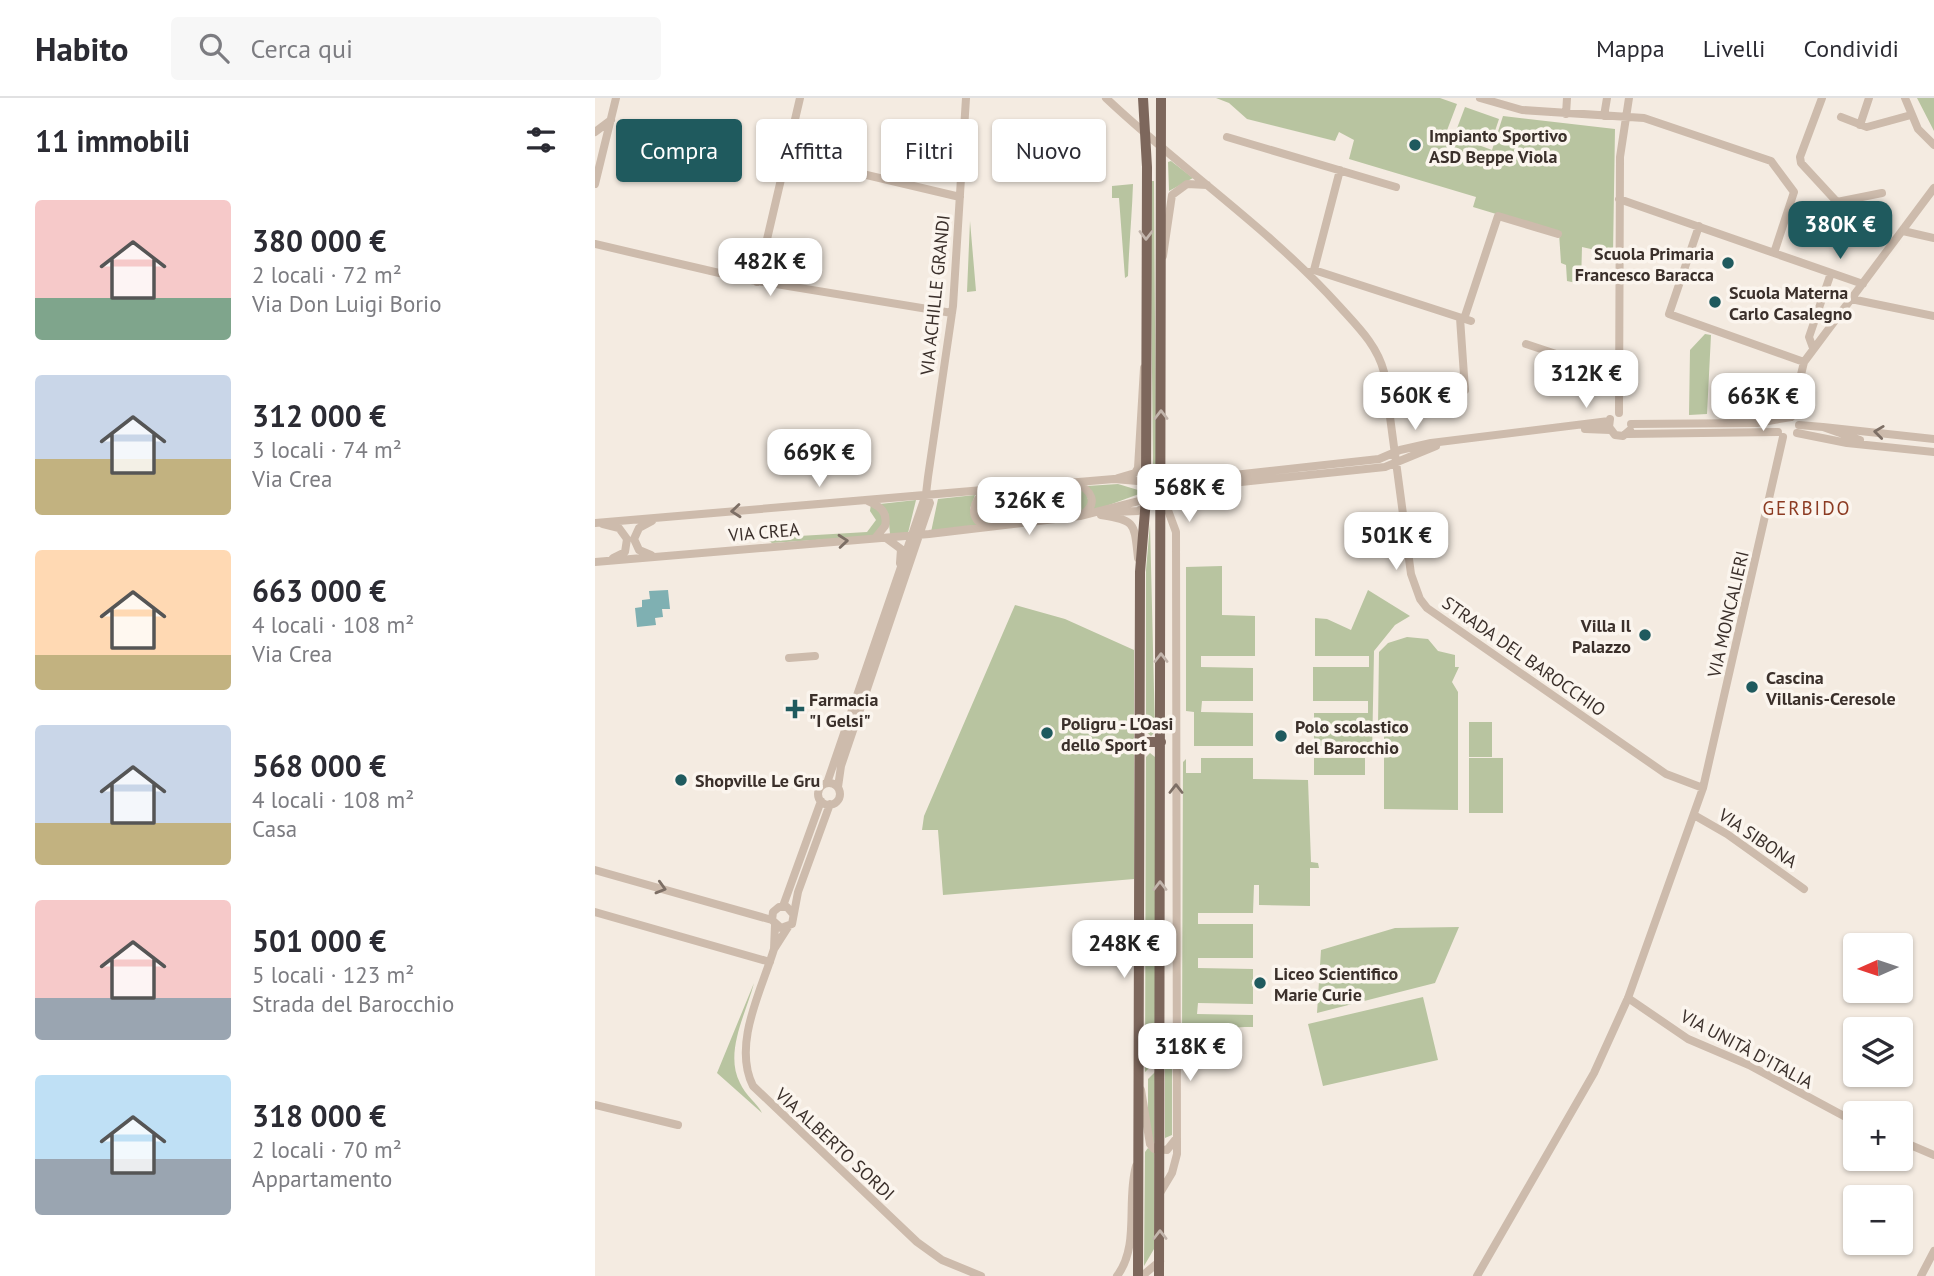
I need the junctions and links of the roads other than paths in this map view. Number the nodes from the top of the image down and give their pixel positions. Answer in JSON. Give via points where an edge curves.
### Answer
{"nodes":[{"id":1,"x":616,"y":98,"type":"edge"},
{"id":2,"x":800,"y":98,"type":"edge"},
{"id":3,"x":966,"y":98,"type":"edge"},
{"id":4,"x":1106,"y":98,"type":"edge"},
{"id":5,"x":1143,"y":98,"type":"edge"},
{"id":6,"x":1161,"y":98,"type":"edge"},
{"id":7,"x":1480,"y":98,"type":"edge"},
{"id":8,"x":1567,"y":98,"type":"edge"},
{"id":9,"x":1607,"y":98,"type":"edge"},
{"id":10,"x":1629,"y":98,"type":"edge"},
{"id":11,"x":1822,"y":98,"type":"edge"},
{"id":12,"x":1869,"y":98,"type":"edge"},
{"id":13,"x":1905,"y":98,"type":"edge"},
{"id":14,"x":1566,"y":114,"type":"junction"},
{"id":15,"x":1911,"y":115,"type":"junction"},
{"id":16,"x":1604,"y":116,"type":"junction"},
{"id":17,"x":1625,"y":116,"type":"junction"},
{"id":18,"x":1840,"y":117,"type":"dead end"},
{"id":19,"x":795,"y":119,"type":"edge"},
{"id":20,"x":611,"y":120,"type":"junction"},
{"id":21,"x":1860,"y":125,"type":"junction"},
{"id":22,"x":595,"y":132,"type":"edge"},
{"id":23,"x":1145,"y":135,"type":"junction"},
{"id":24,"x":1227,"y":137,"type":"dead end"},
{"id":25,"x":1934,"y":145,"type":"edge"},
{"id":26,"x":1161,"y":149,"type":"junction"},
{"id":27,"x":1339,"y":170,"type":"junction"},
{"id":28,"x":867,"y":175,"type":"edge"},
{"id":29,"x":780,"y":182,"type":"edge"},
{"id":30,"x":595,"y":184,"type":"edge"},
{"id":31,"x":1211,"y":186,"type":"junction"},
{"id":32,"x":1396,"y":187,"type":"dead end"},
{"id":33,"x":1934,"y":188,"type":"edge"},
{"id":34,"x":1882,"y":193,"type":"dead end"},
{"id":35,"x":961,"y":197,"type":"junction"},
{"id":36,"x":1619,"y":200,"type":"junction"},
{"id":37,"x":1699,"y":226,"type":"junction"},
{"id":38,"x":1903,"y":231,"type":"junction"},
{"id":39,"x":1558,"y":234,"type":"dead end"},
{"id":40,"x":1934,"y":238,"type":"edge"},
{"id":41,"x":595,"y":244,"type":"edge"},
{"id":42,"x":1774,"y":253,"type":"junction"},
{"id":43,"x":1161,"y":262,"type":"junction"},
{"id":44,"x":1311,"y":272,"type":"junction"},
{"id":45,"x":1831,"y":273,"type":"junction"},
{"id":46,"x":757,"y":282,"type":"junction"},
{"id":47,"x":1863,"y":284,"type":"junction"},
{"id":48,"x":1851,"y":299,"type":"junction"},
{"id":49,"x":953,"y":313,"type":"junction"},
{"id":50,"x":1934,"y":316,"type":"edge"},
{"id":51,"x":1465,"y":319,"type":"junction"},
{"id":52,"x":1526,"y":344,"type":"dead end"},
{"id":53,"x":1813,"y":348,"type":"junction"},
{"id":54,"x":1146,"y":358,"type":"junction"},
{"id":55,"x":1804,"y":362,"type":"junction"},
{"id":56,"x":1619,"y":375,"type":"junction"},
{"id":57,"x":1465,"y":390,"type":"dead end"},
{"id":58,"x":1619,"y":413,"type":"junction"},
{"id":59,"x":1791,"y":417,"type":"junction"},
{"id":60,"x":1631,"y":424,"type":"junction"},
{"id":61,"x":1651,"y":424,"type":"junction"},
{"id":62,"x":1609,"y":426,"type":"junction"},
{"id":63,"x":1823,"y":427,"type":"junction"},
{"id":64,"x":1798,"y":429,"type":"junction"},
{"id":65,"x":1685,"y":432,"type":"junction"},
{"id":66,"x":1627,"y":434,"type":"junction"},
{"id":67,"x":1781,"y":434,"type":"junction"},
{"id":68,"x":1934,"y":439,"type":"edge"},
{"id":69,"x":1866,"y":443,"type":"junction"},
{"id":70,"x":1934,"y":452,"type":"edge"},
{"id":71,"x":1395,"y":457,"type":"junction"},
{"id":72,"x":1114,"y":479,"type":"junction"},
{"id":73,"x":1075,"y":482,"type":"junction"},
{"id":74,"x":1146,"y":483,"type":"junction"},
{"id":75,"x":1162,"y":488,"type":"junction"},
{"id":76,"x":986,"y":489,"type":"junction"},
{"id":77,"x":926,"y":494,"type":"junction"},
{"id":78,"x":865,"y":500,"type":"junction"},
{"id":79,"x":1146,"y":503,"type":"junction"},
{"id":80,"x":1094,"y":514,"type":"junction"},
{"id":81,"x":1080,"y":516,"type":"junction"},
{"id":82,"x":660,"y":517,"type":"junction"},
{"id":83,"x":597,"y":523,"type":"edge"},
{"id":84,"x":986,"y":527,"type":"junction"},
{"id":85,"x":960,"y":530,"type":"junction"},
{"id":86,"x":917,"y":535,"type":"junction"},
{"id":87,"x":884,"y":537,"type":"junction"},
{"id":88,"x":873,"y":538,"type":"junction"},
{"id":89,"x":914,"y":555,"type":"junction"},
{"id":90,"x":657,"y":557,"type":"junction"},
{"id":91,"x":596,"y":562,"type":"edge"},
{"id":92,"x":1140,"y":572,"type":"junction"},
{"id":93,"x":890,"y":606,"type":"junction"},
{"id":94,"x":881,"y":644,"type":"junction"},
{"id":95,"x":815,"y":656,"type":"dead end"},
{"id":96,"x":789,"y":658,"type":"dead end"},
{"id":97,"x":1140,"y":742,"type":"junction"},
{"id":98,"x":1161,"y":742,"type":"junction"},
{"id":99,"x":827,"y":783,"type":"junction"},
{"id":100,"x":838,"y":788,"type":"junction"},
{"id":101,"x":1703,"y":788,"type":"junction"},
{"id":102,"x":825,"y":803,"type":"junction"},
{"id":103,"x":1694,"y":815,"type":"junction"},
{"id":104,"x":595,"y":870,"type":"edge"},
{"id":105,"x":1804,"y":888,"type":"dead end"},
{"id":106,"x":783,"y":906,"type":"junction"},
{"id":107,"x":595,"y":912,"type":"edge"},
{"id":108,"x":793,"y":914,"type":"junction"},
{"id":109,"x":774,"y":923,"type":"junction"},
{"id":110,"x":788,"y":927,"type":"junction"},
{"id":111,"x":774,"y":949,"type":"junction"},
{"id":112,"x":770,"y":962,"type":"junction"},
{"id":113,"x":1628,"y":998,"type":"junction"},
{"id":114,"x":1139,"y":1082,"type":"junction"},
{"id":115,"x":595,"y":1105,"type":"edge"},
{"id":116,"x":1843,"y":1116,"type":"edge"},
{"id":117,"x":678,"y":1125,"type":"dead end"},
{"id":118,"x":1176,"y":1137,"type":"junction"},
{"id":119,"x":1913,"y":1146,"type":"edge"},
{"id":120,"x":1160,"y":1150,"type":"junction"},
{"id":121,"x":1934,"y":1155,"type":"edge"},
{"id":122,"x":1139,"y":1156,"type":"junction"},
{"id":123,"x":1160,"y":1193,"type":"junction"},
{"id":124,"x":1934,"y":1251,"type":"edge"},
{"id":125,"x":1160,"y":1261,"type":"junction"},
{"id":126,"x":981,"y":1276,"type":"edge"},
{"id":127,"x":1117,"y":1276,"type":"edge"},
{"id":128,"x":1140,"y":1276,"type":"edge"},
{"id":129,"x":1159,"y":1276,"type":"edge"},
{"id":130,"x":1476,"y":1276,"type":"edge"},
{"id":131,"x":1921,"y":1276,"type":"edge"}],
"edges":[{"from":1,"to":20,"type":"street"},
{"from":2,"to":19,"type":"street"},
{"from":3,"to":35,"type":"street","name":"VIA ACHILLE GRANDI"},
{"from":4,"to":23,"type":"street","name":"STRADA DEL BAROCCHIO"},
{"from":5,"to":23,"type":"main road"},
{"from":6,"to":26,"type":"main road"},
{"from":7,"to":14,"type":"street","via":[[1522,110]]},
{"from":8,"to":14,"type":"street"},
{"from":9,"to":16,"type":"street"},
{"from":10,"to":17,"type":"street"},
{"from":11,"to":34,"type":"street","via":[[1801,163],[1837,202]]},
{"from":12,"to":21,"type":"street"},
{"from":13,"to":15,"type":"street"},
{"from":14,"to":16,"type":"street"},
{"from":15,"to":21,"type":"street"},
{"from":15,"to":25,"type":"street"},
{"from":16,"to":17,"type":"street"},
{"from":17,"to":36,"type":"street"},
{"from":17,"to":42,"type":"street","via":[[1644,118],[1771,161],[1794,192]]},
{"from":18,"to":21,"type":"street"},
{"from":20,"to":22,"type":"street"},
{"from":20,"to":30,"type":"street"},
{"from":23,"to":26,"type":"street","name":"STRADA DEL BAROCCHIO"},
{"from":23,"to":54,"type":"main road","one_way":true},
{"from":24,"to":27,"type":"street"},
{"from":26,"to":31,"type":"street","name":"STRADA DEL BAROCCHIO"},
{"from":26,"to":43,"type":"main road"},
{"from":27,"to":32,"type":"street"},
{"from":27,"to":44,"type":"street"},
{"from":28,"to":35,"type":"street"},
{"from":29,"to":46,"type":"street"},
{"from":31,"to":43,"type":"street","via":[[1187,184],[1172,195]]},
{"from":31,"to":44,"type":"street","name":"STRADA DEL BAROCCHIO"},
{"from":33,"to":38,"type":"street"},
{"from":35,"to":49,"type":"street","name":"VIA ACHILLE GRANDI"},
{"from":36,"to":37,"type":"street"},
{"from":36,"to":56,"type":"street"},
{"from":37,"to":42,"type":"street"},
{"from":37,"to":55,"type":"street","via":[[1669,314]]},
{"from":38,"to":40,"type":"street"},
{"from":38,"to":47,"type":"street"},
{"from":39,"to":51,"type":"street","via":[[1498,216]]},
{"from":41,"to":46,"type":"street"},
{"from":42,"to":45,"type":"street"},
{"from":75,"to":43,"type":"main road","one_way":true},
{"from":44,"to":51,"type":"street","name":"STRADA DEL BAROCCHIO"},
{"from":44,"to":71,"type":"street","name":"STRADA DEL BAROCCHIO","via":[[1380,358]]},
{"from":45,"to":47,"type":"street"},
{"from":45,"to":53,"type":"street","via":[[1809,337]]},
{"from":46,"to":49,"type":"street"},
{"from":47,"to":48,"type":"street"},
{"from":48,"to":50,"type":"street"},
{"from":48,"to":53,"type":"street"},
{"from":49,"to":77,"type":"street","name":"VIA ACHILLE GRANDI"},
{"from":51,"to":57,"type":"street"},
{"from":52,"to":56,"type":"street"},
{"from":53,"to":55,"type":"street"},
{"from":54,"to":72,"type":"street","via":[[1137,471]]},
{"from":54,"to":74,"type":"main road"},
{"from":55,"to":59,"type":"street"},
{"from":56,"to":58,"type":"street"},
{"from":58,"to":60,"type":"street"},
{"from":58,"to":62,"type":"street"},
{"from":59,"to":64,"type":"street"},
{"from":59,"to":67,"type":"street"},
{"from":60,"to":61,"type":"street"},
{"from":60,"to":66,"type":"street"},
{"from":61,"to":65,"type":"street"},
{"from":61,"to":67,"type":"street"},
{"from":62,"to":66,"type":"street","via":[[1615,435]]},
{"from":62,"to":71,"type":"street","via":[[1442,444]]},
{"from":63,"to":64,"type":"street"},
{"from":68,"to":63,"type":"street","one_way":true},
{"from":63,"to":69,"type":"street"},
{"from":64,"to":67,"type":"street"},
{"from":64,"to":69,"type":"street","via":[[1847,443]]},
{"from":65,"to":66,"type":"street"},
{"from":65,"to":67,"type":"street"},
{"from":67,"to":101,"type":"street","name":"VIA MONCALIERI"},
{"from":69,"to":70,"type":"street"},
{"from":71,"to":75,"type":"street","via":[[1385,467]]},
{"from":71,"to":101,"type":"street","name":"STRADA DEL BAROCCHIO","via":[[1411,574],[1427,608],[1666,774]]},
{"from":72,"to":73,"type":"street","name":"VIA CREA"},
{"from":72,"to":74,"type":"street","name":"VIA CREA"},
{"from":73,"to":76,"type":"street","name":"VIA CREA"},
{"from":73,"to":81,"type":"street","via":[[1092,498],[1089,509]]},
{"from":74,"to":75,"type":"street"},
{"from":74,"to":79,"type":"main road"},
{"from":75,"to":79,"type":"street"},
{"from":98,"to":75,"type":"main road","one_way":true},
{"from":118,"to":75,"type":"street","one_way":true,"via":[[1176,532]]},
{"from":76,"to":77,"type":"street","name":"VIA CREA"},
{"from":76,"to":84,"type":"street","via":[[973,508],[976,519]]},
{"from":77,"to":78,"type":"street","name":"VIA CREA"},
{"from":77,"to":86,"type":"street","name":"VIA ALBERTO SORDI"},
{"from":78,"to":82,"type":"street","name":"VIA CREA","one_way":true},
{"from":78,"to":88,"type":"street","via":[[879,506],[885,515],[885,526]]},
{"from":79,"to":80,"type":"street","name":"VIA CREA","via":[[1138,511]]},
{"from":79,"to":92,"type":"main road"},
{"from":80,"to":81,"type":"street","name":"VIA CREA"},
{"from":80,"to":92,"type":"street","via":[[1120,516],[1131,525]]},
{"from":81,"to":84,"type":"street","name":"VIA CREA"},
{"from":82,"to":83,"type":"street","name":"VIA CREA"},
{"from":82,"to":90,"type":"street","via":[[639,528],[634,539],[639,550]]},
{"from":83,"to":91,"type":"street","name":"VIA CREA","via":[[622,531],[627,543],[619,557]]},
{"from":84,"to":85,"type":"street","name":"VIA CREA"},
{"from":85,"to":86,"type":"street","name":"VIA CREA"},
{"from":85,"to":89,"type":"street","name":"VIA CREA","via":[[927,541]]},
{"from":86,"to":87,"type":"street","name":"VIA CREA"},
{"from":86,"to":89,"type":"street","name":"VIA ALBERTO SORDI"},
{"from":86,"to":93,"type":"street","name":"VIA ALBERTO SORDI"},
{"from":87,"to":88,"type":"street","name":"VIA CREA"},
{"from":87,"to":93,"type":"street","name":"VIA ALBERTO SORDI","via":[[902,552]]},
{"from":90,"to":88,"type":"street","name":"VIA CREA","one_way":true},
{"from":89,"to":94,"type":"street","name":"VIA ALBERTO SORDI"},
{"from":90,"to":91,"type":"street","name":"VIA CREA"},
{"from":92,"to":97,"type":"main road"},
{"from":93,"to":94,"type":"street","name":"VIA ALBERTO SORDI"},
{"from":94,"to":99,"type":"street","name":"VIA ALBERTO SORDI"},
{"from":94,"to":100,"type":"street","name":"VIA ALBERTO SORDI"},
{"from":95,"to":96,"type":"street"},
{"from":97,"to":98,"type":"main road"},
{"from":97,"to":114,"type":"main road"},
{"from":120,"to":98,"type":"main road","one_way":true},
{"from":99,"to":100,"type":"street"},
{"from":99,"to":102,"type":"street","name":"VIA ALBERTO SORDI","via":[[819,789]]},
{"from":100,"to":102,"type":"street","name":"VIA ALBERTO SORDI","via":[[838,798]]},
{"from":101,"to":103,"type":"street","name":"VIA MONCALIERI"},
{"from":102,"to":106,"type":"street","name":"VIA ALBERTO SORDI"},
{"from":102,"to":108,"type":"street","name":"VIA ALBERTO SORDI"},
{"from":103,"to":105,"type":"street","name":"VIA SIBONA"},
{"from":103,"to":113,"type":"street","name":"VIA MONCALIERI"},
{"from":104,"to":109,"type":"street","one_way":true},
{"from":106,"to":108,"type":"street"},
{"from":106,"to":109,"type":"street","name":"VIA ALBERTO SORDI","via":[[775,910]]},
{"from":107,"to":112,"type":"street"},
{"from":108,"to":110,"type":"street","name":"VIA ALBERTO SORDI"},
{"from":109,"to":110,"type":"street"},
{"from":109,"to":111,"type":"street","name":"VIA ALBERTO SORDI"},
{"from":110,"to":111,"type":"street","name":"VIA ALBERTO SORDI"},
{"from":111,"to":112,"type":"street","name":"VIA ALBERTO SORDI"},
{"from":112,"to":126,"type":"street","name":"VIA ALBERTO SORDI","via":[[746,1044],[746,1066],[753,1086],[917,1242],[942,1260]]},
{"from":113,"to":116,"type":"street","name":"VIA UNITÀ D'ITALIA","via":[[1688,1039],[1749,1065]]},
{"from":113,"to":130,"type":"street","name":"VIA MONCALIERI","via":[[1594,1073]]},
{"from":114,"to":120,"type":"street","via":[[1147,1139]]},
{"from":114,"to":122,"type":"main road"},
{"from":115,"to":117,"type":"street"},
{"from":118,"to":120,"type":"street","via":[[1171,1148]]},
{"from":118,"to":123,"type":"street","via":[[1176,1163]]},
{"from":119,"to":121,"type":"street"},
{"from":120,"to":123,"type":"main road"},
{"from":122,"to":127,"type":"street","via":[[1131,1189],[1128,1253]]},
{"from":122,"to":128,"type":"main road"},
{"from":125,"to":123,"type":"main road","one_way":true},
{"from":124,"to":131,"type":"street"},
{"from":125,"to":128,"type":"street"},
{"from":125,"to":129,"type":"main road"}]}
